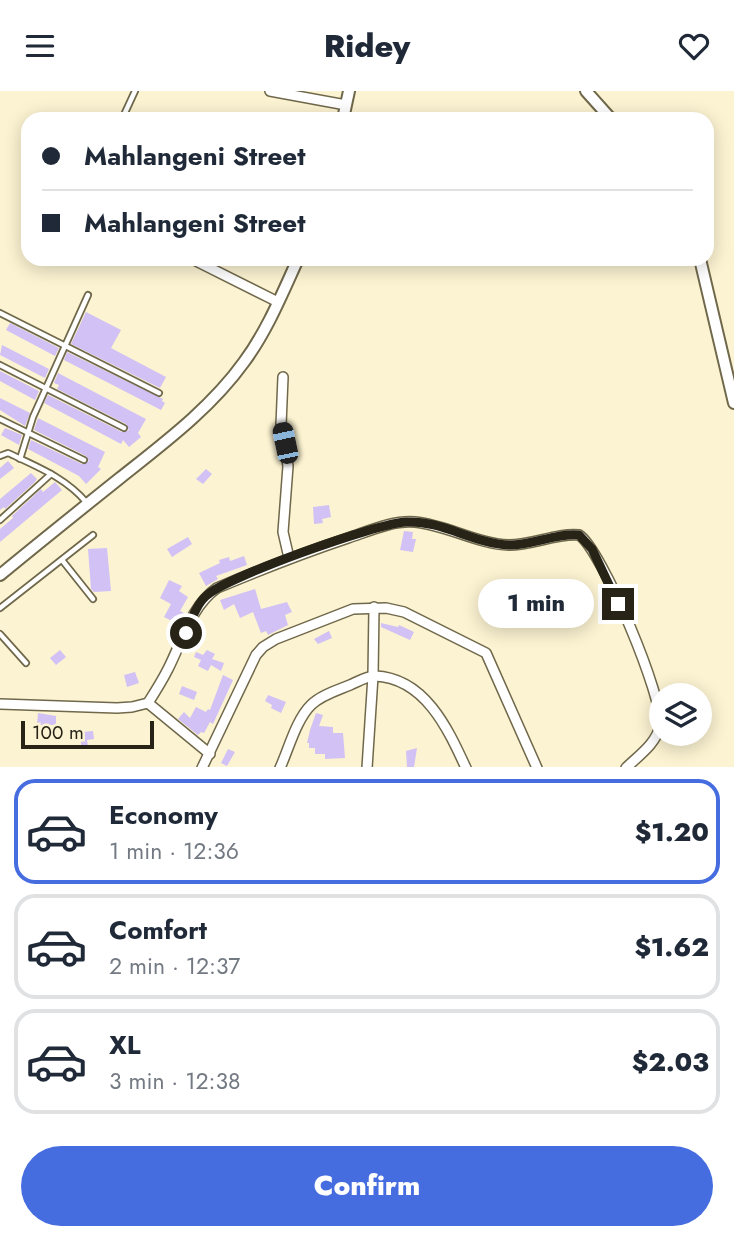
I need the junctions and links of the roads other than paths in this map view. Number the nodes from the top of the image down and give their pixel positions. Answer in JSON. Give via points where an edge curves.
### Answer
{"nodes":[{"id":1,"x":135,"y":91,"type":"edge"},
{"id":2,"x":270,"y":91,"type":"edge"},
{"id":3,"x":349,"y":91,"type":"edge"},
{"id":4,"x":586,"y":91,"type":"edge"},
{"id":5,"x":346,"y":105,"type":"junction"},
{"id":6,"x":125,"y":112,"type":"edge"},
{"id":7,"x":344,"y":112,"type":"edge"},
{"id":8,"x":605,"y":112,"type":"edge"},
{"id":9,"x":207,"y":266,"type":"edge"},
{"id":10,"x":295,"y":266,"type":"edge"},
{"id":11,"x":702,"y":266,"type":"edge"},
{"id":12,"x":88,"y":295,"type":"dead end"},
{"id":13,"x":280,"y":300,"type":"junction"},
{"id":14,"x":0,"y":313,"type":"edge"},
{"id":15,"x":64,"y":345,"type":"junction"},
{"id":16,"x":0,"y":365,"type":"edge"},
{"id":17,"x":283,"y":377,"type":"dead end"},
{"id":18,"x":46,"y":389,"type":"junction"},
{"id":19,"x":159,"y":393,"type":"dead end"},
{"id":20,"x":734,"y":403,"type":"edge"},
{"id":21,"x":0,"y":419,"type":"edge"},
{"id":22,"x":124,"y":428,"type":"dead end"},
{"id":23,"x":28,"y":433,"type":"junction"},
{"id":24,"x":0,"y":456,"type":"edge"},
{"id":25,"x":20,"y":459,"type":"junction"},
{"id":26,"x":84,"y":460,"type":"dead end"},
{"id":27,"x":51,"y":474,"type":"junction"},
{"id":28,"x":87,"y":504,"type":"junction"},
{"id":29,"x":0,"y":520,"type":"edge"},
{"id":30,"x":93,"y":535,"type":"dead end"},
{"id":31,"x":289,"y":558,"type":"junction"},
{"id":32,"x":62,"y":560,"type":"junction"},
{"id":33,"x":0,"y":575,"type":"edge"},
{"id":34,"x":93,"y":599,"type":"dead end"},
{"id":35,"x":374,"y":607,"type":"junction"},
{"id":36,"x":0,"y":608,"type":"edge"},
{"id":37,"x":0,"y":633,"type":"edge"},
{"id":38,"x":26,"y":663,"type":"dead end"},
{"id":39,"x":373,"y":676,"type":"junction"},
{"id":40,"x":148,"y":703,"type":"junction"},
{"id":41,"x":0,"y":704,"type":"edge"},
{"id":42,"x":210,"y":754,"type":"junction"},
{"id":43,"x":203,"y":767,"type":"edge"},
{"id":44,"x":280,"y":767,"type":"edge"},
{"id":45,"x":367,"y":767,"type":"edge"},
{"id":46,"x":466,"y":767,"type":"edge"},
{"id":47,"x":537,"y":767,"type":"edge"},
{"id":48,"x":627,"y":767,"type":"edge"}],
"edges":[{"from":1,"to":6,"type":"lane"},
{"from":2,"to":5,"type":"street"},
{"from":3,"to":5,"type":"street"},
{"from":4,"to":8,"type":"street"},
{"from":5,"to":7,"type":"street"},
{"from":9,"to":13,"type":"street"},
{"from":10,"to":13,"type":"street"},
{"from":11,"to":20,"type":"street"},
{"from":12,"to":15,"type":"lane"},
{"from":13,"to":28,"type":"street","via":[[255,347],[214,397]]},
{"from":14,"to":15,"type":"lane"},
{"from":15,"to":18,"type":"lane"},
{"from":15,"to":19,"type":"lane"},
{"from":16,"to":18,"type":"lane"},
{"from":17,"to":31,"type":"street","via":[[281,425],[288,466],[283,532]]},
{"from":18,"to":22,"type":"lane"},
{"from":18,"to":23,"type":"lane"},
{"from":21,"to":23,"type":"lane"},
{"from":23,"to":25,"type":"lane"},
{"from":23,"to":26,"type":"lane"},
{"from":24,"to":25,"type":"lane","via":[[8,453]]},
{"from":25,"to":27,"type":"lane"},
{"from":27,"to":28,"type":"lane"},
{"from":27,"to":29,"type":"lane"},
{"from":28,"to":33,"type":"street"},
{"from":30,"to":32,"type":"lane"},
{"from":31,"to":40,"type":"street","via":[[207,595]]},
{"from":31,"to":48,"type":"street","via":[[405,522],[431,524],[511,545],[573,535],[584,539],[637,646],[658,703],[656,737]]},
{"from":32,"to":34,"type":"lane"},
{"from":32,"to":36,"type":"lane"},
{"from":35,"to":39,"type":"street"},
{"from":35,"to":42,"type":"street","via":[[353,609],[263,647]]},
{"from":35,"to":47,"type":"street","via":[[404,612],[486,653]]},
{"from":37,"to":38,"type":"lane"},
{"from":39,"to":44,"type":"street","via":[[310,706]]},
{"from":39,"to":45,"type":"street"},
{"from":39,"to":46,"type":"street","via":[[418,692],[445,725]]},
{"from":40,"to":41,"type":"street","via":[[117,708]]},
{"from":40,"to":42,"type":"street"},
{"from":42,"to":43,"type":"street"}]}
